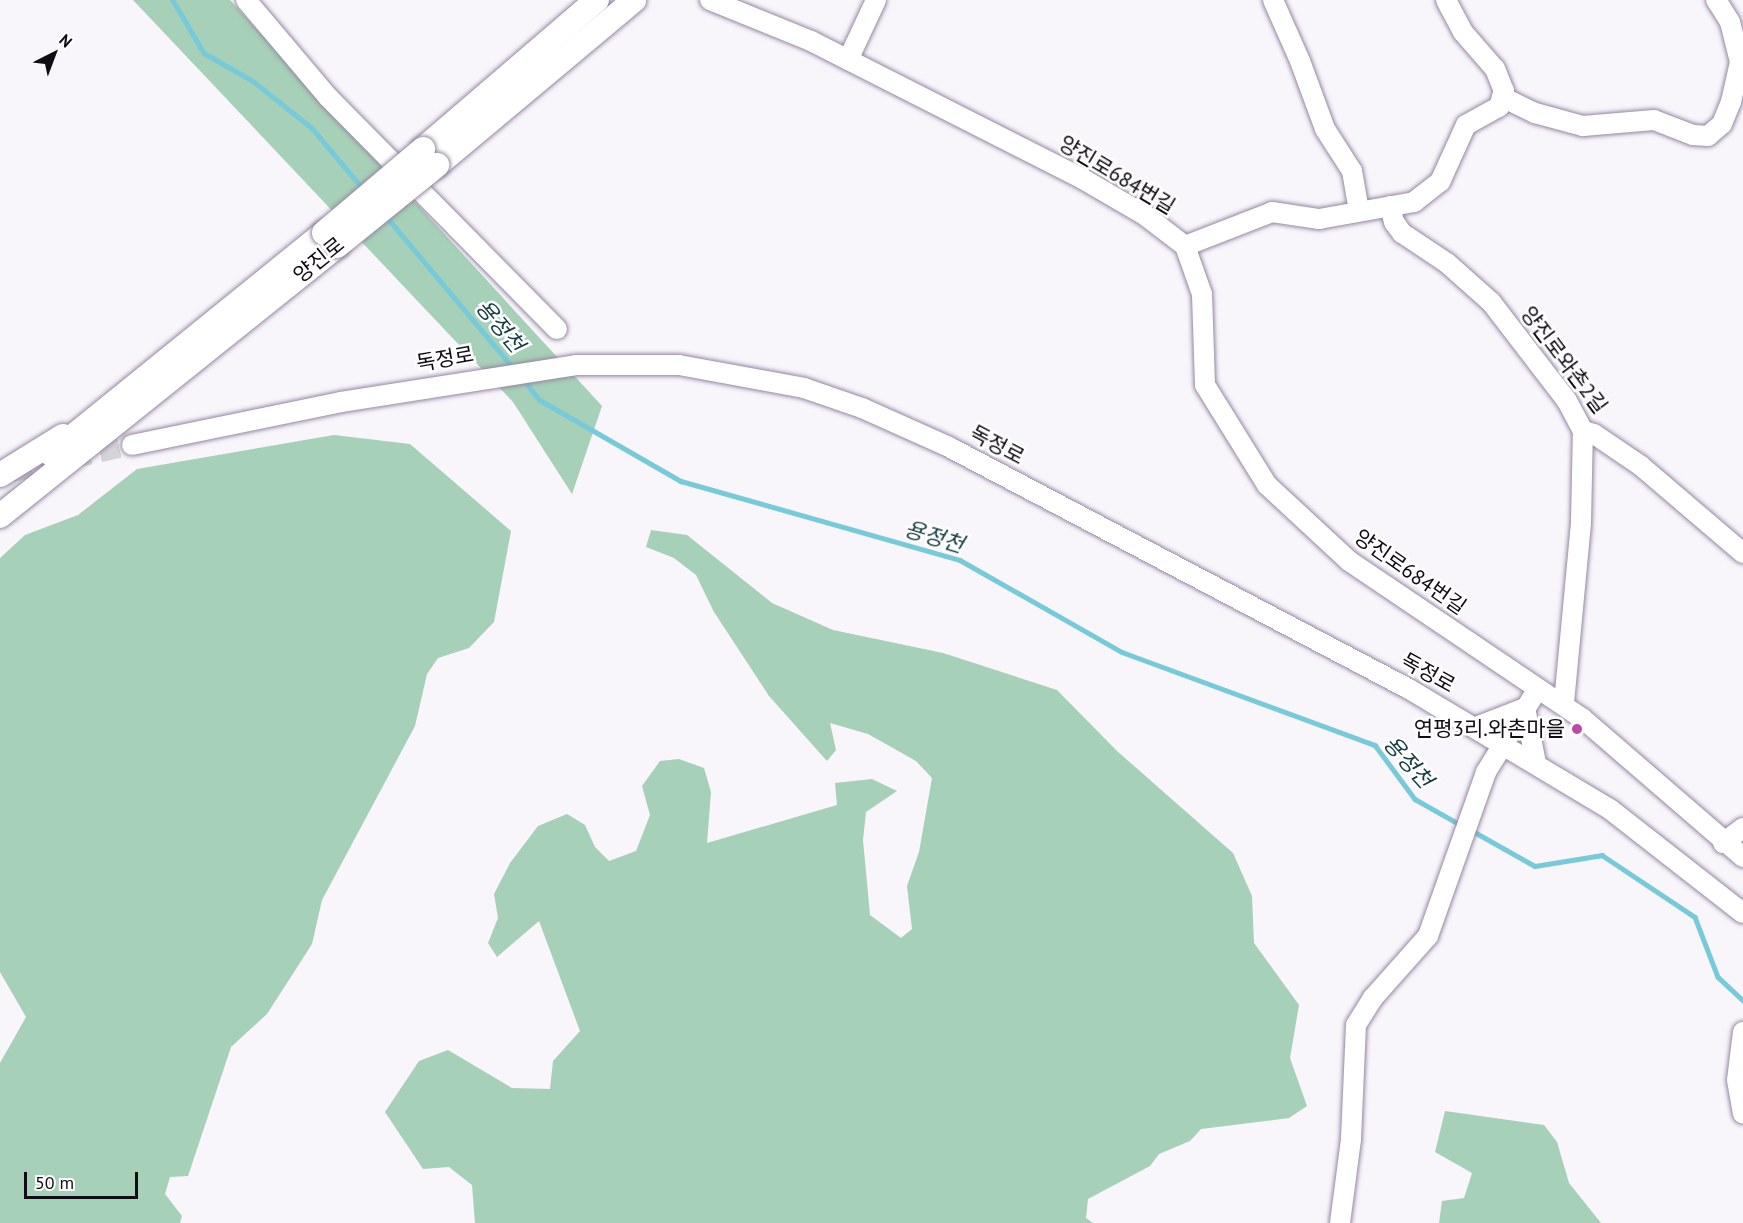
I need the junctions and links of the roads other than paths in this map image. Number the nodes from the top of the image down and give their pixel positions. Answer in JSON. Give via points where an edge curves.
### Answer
{"nodes":[{"id":1,"x":246,"y":0,"type":"edge"},
{"id":2,"x":597,"y":0,"type":"edge"},
{"id":3,"x":634,"y":0,"type":"edge"},
{"id":4,"x":710,"y":0,"type":"edge"},
{"id":5,"x":876,"y":0,"type":"edge"},
{"id":6,"x":1273,"y":0,"type":"edge"},
{"id":7,"x":1446,"y":0,"type":"edge"},
{"id":8,"x":1716,"y":0,"type":"edge"},
{"id":9,"x":848,"y":60,"type":"junction"},
{"id":10,"x":1502,"y":97,"type":"junction"},
{"id":11,"x":430,"y":157,"type":"junction"},
{"id":12,"x":1390,"y":206,"type":"junction"},
{"id":13,"x":1359,"y":210,"type":"junction"},
{"id":14,"x":330,"y":239,"type":"junction"},
{"id":15,"x":1185,"y":246,"type":"junction"},
{"id":16,"x":557,"y":329,"type":"dead end"},
{"id":17,"x":105,"y":410,"type":"junction"},
{"id":18,"x":133,"y":412,"type":"junction"},
{"id":19,"x":1583,"y":431,"type":"junction"},
{"id":20,"x":132,"y":445,"type":"tunnel mouth"},
{"id":21,"x":0,"y":475,"type":"edge"},
{"id":22,"x":0,"y":495,"type":"edge"},
{"id":23,"x":0,"y":516,"type":"edge"},
{"id":24,"x":0,"y":534,"type":"edge"},
{"id":25,"x":1743,"y":553,"type":"edge"},
{"id":26,"x":1537,"y":690,"type":"junction"},
{"id":27,"x":1564,"y":703,"type":"junction"},
{"id":28,"x":1525,"y":708,"type":"junction"},
{"id":29,"x":1476,"y":727,"type":"junction"},
{"id":30,"x":1503,"y":742,"type":"junction"},
{"id":31,"x":1536,"y":763,"type":"junction"},
{"id":32,"x":1743,"y":828,"type":"edge"},
{"id":33,"x":1724,"y":843,"type":"junction"},
{"id":34,"x":1743,"y":857,"type":"edge"},
{"id":35,"x":1743,"y":913,"type":"edge"},
{"id":36,"x":1743,"y":1032,"type":"edge"},
{"id":37,"x":1743,"y":1113,"type":"edge"},
{"id":38,"x":1340,"y":1223,"type":"edge"}],
"edges":[{"from":1,"to":16,"type":"street","via":[[328,98]]},
{"from":2,"to":11,"type":"main road","name":"양진로"},
{"from":3,"to":11,"type":"main road","name":"양진로"},
{"from":4,"to":9,"type":"street","name":"양진로684번길","via":[[796,34]]},
{"from":5,"to":9,"type":"street"},
{"from":6,"to":13,"type":"street","via":[[1325,129],[1352,171]]},
{"from":7,"to":10,"type":"street","via":[[1463,32],[1495,69],[1504,91]]},
{"from":8,"to":10,"type":"street","via":[[1730,22],[1740,62],[1722,124],[1708,136],[1693,135],[1654,120],[1583,126],[1535,113]]},
{"from":9,"to":15,"type":"street","name":"양진로684번길","via":[[1083,178],[1146,216]]},
{"from":10,"to":12,"type":"street","via":[[1499,106],[1466,125],[1440,182],[1414,202]]},
{"from":11,"to":14,"type":"main road","name":"양진로","bridge":true},
{"from":12,"to":13,"type":"street"},
{"from":12,"to":19,"type":"street","name":"양진로와촌2길","via":[[1394,222],[1402,232],[1455,269],[1491,302],[1568,401]]},
{"from":13,"to":15,"type":"street","via":[[1319,219],[1272,212]]},
{"from":14,"to":17,"type":"main road","name":"양진로"},
{"from":14,"to":18,"type":"main road","name":"양진로"},
{"from":15,"to":26,"type":"street","name":"양진로684번길","via":[[1202,294],[1205,385],[1267,485],[1349,561]]},
{"from":17,"to":21,"type":"main road"},
{"from":17,"to":22,"type":"main road","name":"양진로"},
{"from":18,"to":23,"type":"main road","name":"양진로"},
{"from":18,"to":24,"type":"main road"},
{"from":19,"to":25,"type":"street","name":"양진로와촌2길","via":[[1594,434],[1641,466]]},
{"from":19,"to":27,"type":"street","via":[[1581,523]]},
{"from":20,"to":29,"type":"street","name":"독정로","via":[[452,382],[609,364],[679,365],[746,375],[823,395],[903,425]]},
{"from":26,"to":27,"type":"street","name":"양진로684번길"},
{"from":26,"to":28,"type":"street"},
{"from":27,"to":33,"type":"street","name":"양진로684번길"},
{"from":28,"to":29,"type":"street"},
{"from":28,"to":30,"type":"street"},
{"from":28,"to":31,"type":"street"},
{"from":29,"to":30,"type":"street","name":"독정로"},
{"from":30,"to":31,"type":"street","name":"독정로"},
{"from":30,"to":38,"type":"street","via":[[1486,772],[1460,840],[1437,919],[1428,936],[1373,998],[1356,1025],[1351,1139]]},
{"from":31,"to":35,"type":"street","name":"독정로","via":[[1643,833]]},
{"from":32,"to":33,"type":"street"},
{"from":33,"to":34,"type":"street","name":"양진로684번길"},
{"from":36,"to":37,"type":"street","via":[[1737,1080]]}]}
